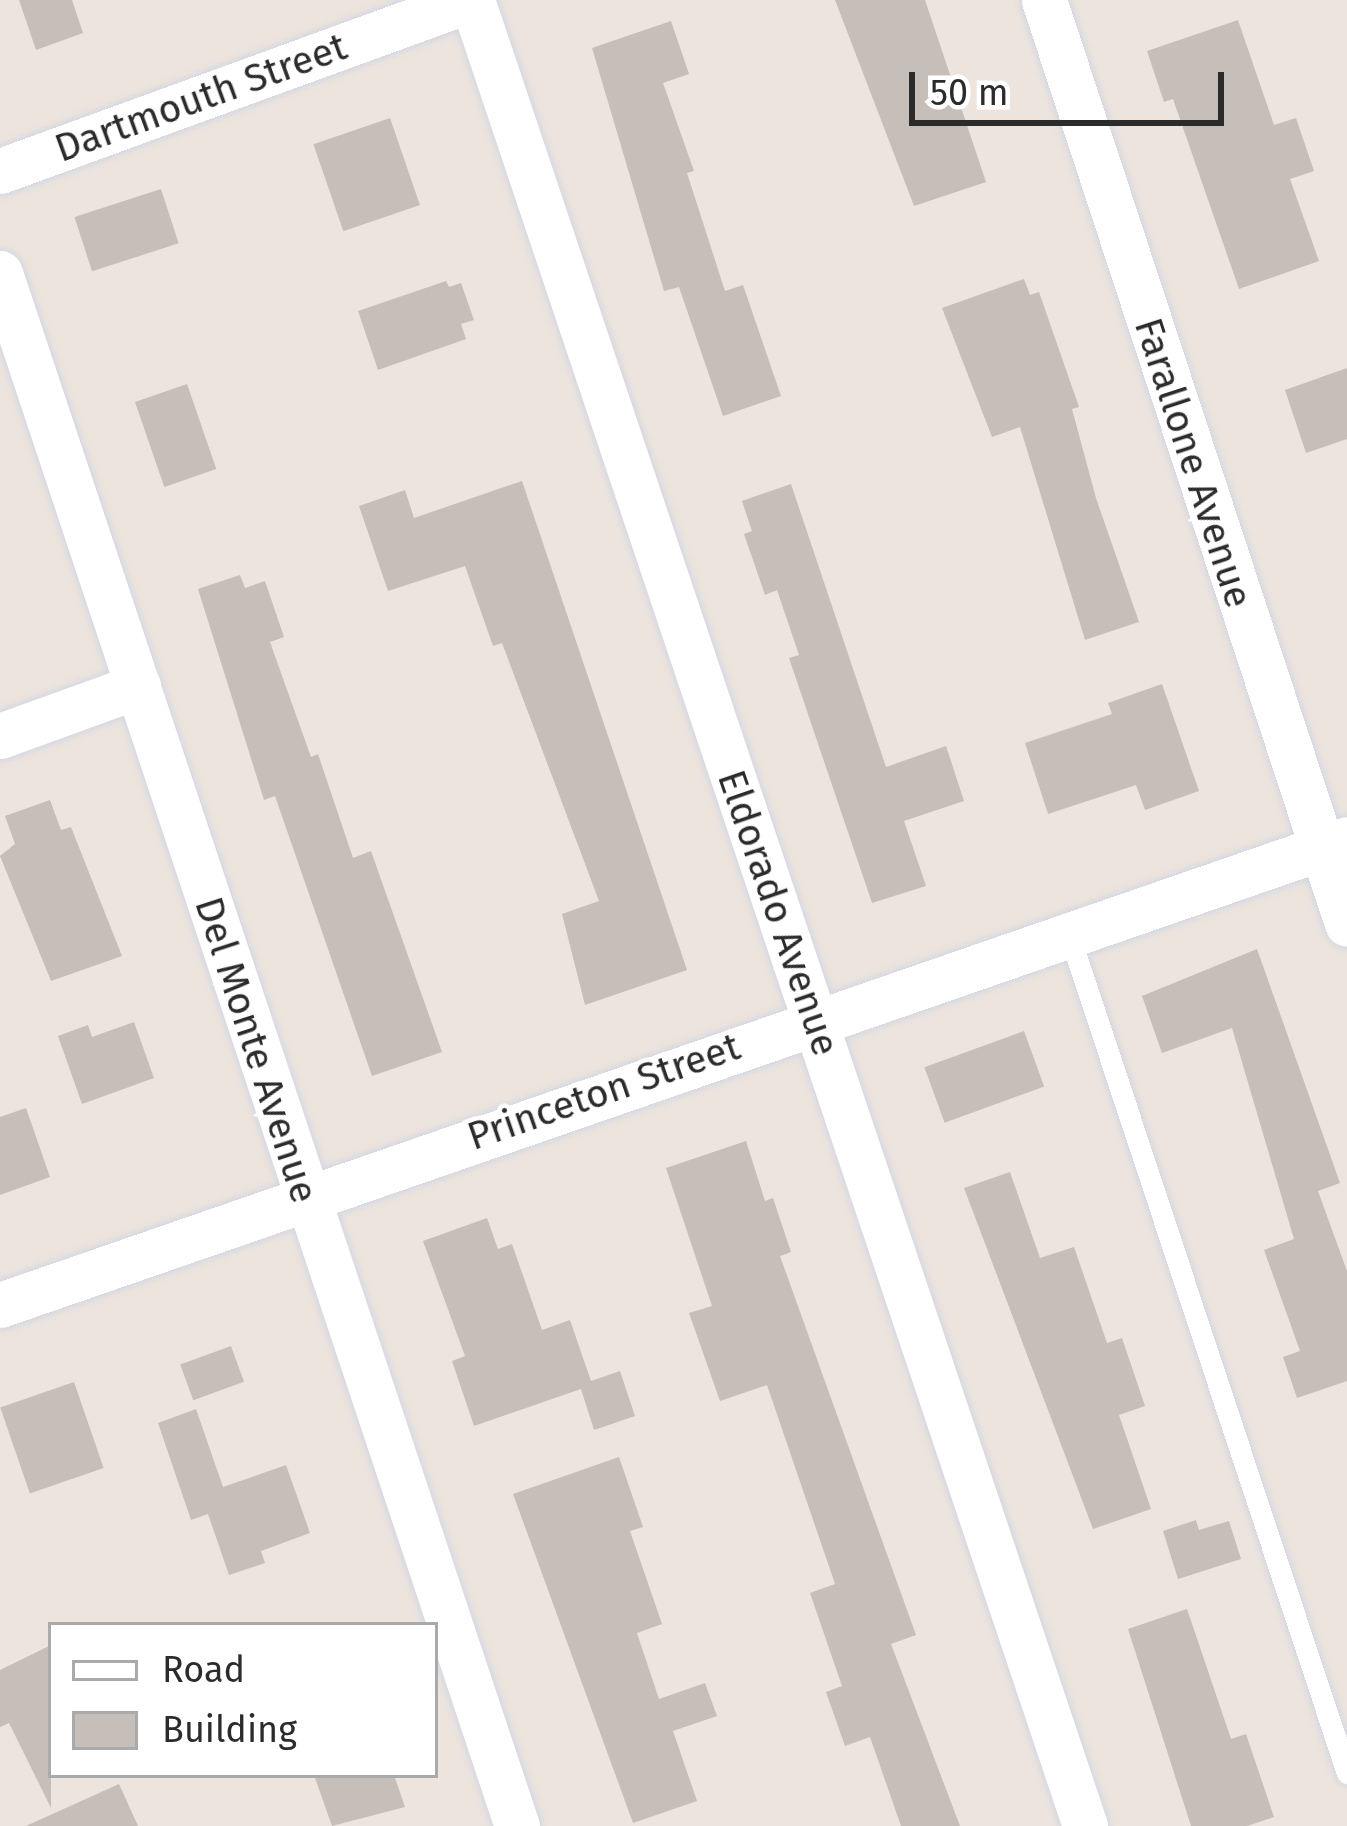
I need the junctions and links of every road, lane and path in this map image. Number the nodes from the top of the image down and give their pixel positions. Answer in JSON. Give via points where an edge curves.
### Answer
{"nodes":[{"id":1,"x":471,"y":0,"type":"edge"},
{"id":2,"x":1044,"y":0,"type":"edge"},
{"id":3,"x":0,"y":171,"type":"edge"},
{"id":4,"x":0,"y":273,"type":"edge"},
{"id":5,"x":138,"y":686,"type":"junction"},
{"id":6,"x":0,"y":736,"type":"edge"},
{"id":7,"x":1333,"y":844,"type":"edge"},
{"id":8,"x":1347,"y":924,"type":"edge"},
{"id":9,"x":1068,"y":933,"type":"junction"},
{"id":10,"x":814,"y":1020,"type":"junction"},
{"id":11,"x":303,"y":1194,"type":"junction"},
{"id":12,"x":0,"y":1305,"type":"edge"},
{"id":13,"x":1347,"y":1772,"type":"edge"},
{"id":14,"x":517,"y":1826,"type":"edge"},
{"id":15,"x":1085,"y":1826,"type":"edge"}],
"edges":[{"from":1,"to":3,"type":"street","name":"Dartmouth Street"},
{"from":1,"to":10,"type":"street","name":"Eldorado Avenue"},
{"from":2,"to":7,"type":"street","name":"Farallone Avenue"},
{"from":4,"to":5,"type":"street","name":"Del Monte Avenue"},
{"from":5,"to":6,"type":"street"},
{"from":5,"to":11,"type":"street","name":"Del Monte Avenue"},
{"from":7,"to":8,"type":"street","name":"Farallone Avenue"},
{"from":7,"to":9,"type":"street","name":"Princeton Street"},
{"from":9,"to":10,"type":"street","name":"Princeton Street"},
{"from":9,"to":13,"type":"lane"},
{"from":10,"to":11,"type":"street","name":"Princeton Street"},
{"from":10,"to":15,"type":"street","name":"Eldorado Avenue"},
{"from":11,"to":12,"type":"street","name":"Princeton Street"},
{"from":11,"to":14,"type":"street","name":"Del Monte Avenue"}]}
